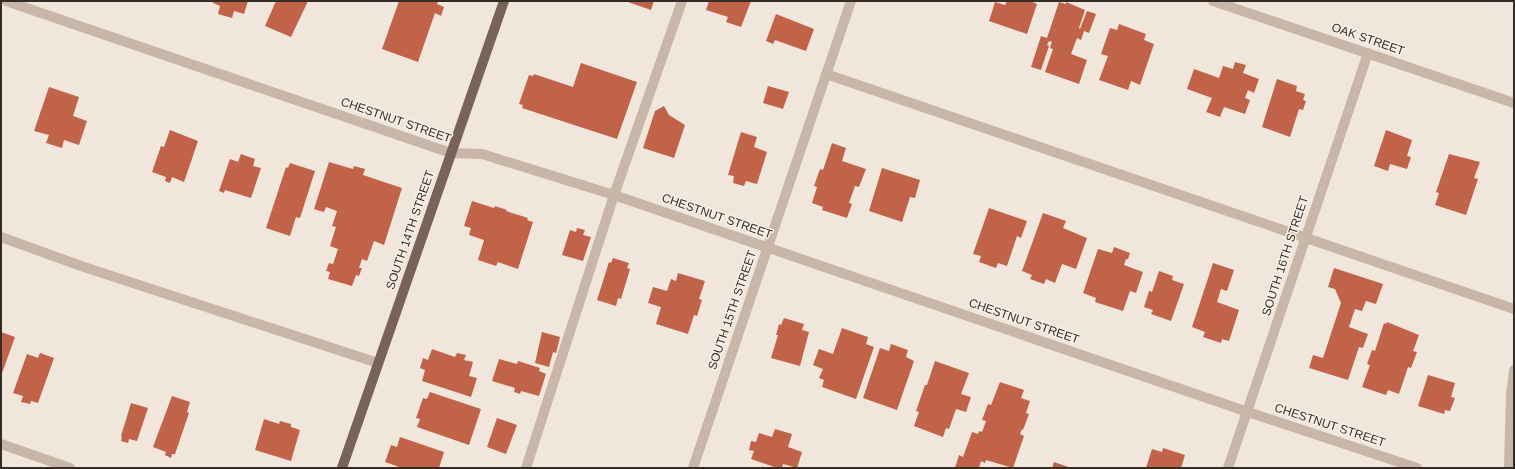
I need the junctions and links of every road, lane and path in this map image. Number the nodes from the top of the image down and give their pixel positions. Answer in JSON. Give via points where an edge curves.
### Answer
{"nodes":[{"id":1,"x":6,"y":1,"type":"edge"},
{"id":2,"x":504,"y":1,"type":"edge"},
{"id":3,"x":682,"y":1,"type":"edge"},
{"id":4,"x":851,"y":1,"type":"edge"},
{"id":5,"x":1213,"y":1,"type":"edge"},
{"id":6,"x":1368,"y":53,"type":"junction"},
{"id":7,"x":826,"y":74,"type":"junction"},
{"id":8,"x":1514,"y":103,"type":"edge"},
{"id":9,"x":451,"y":153,"type":"junction"},
{"id":10,"x":614,"y":195,"type":"junction"},
{"id":11,"x":1,"y":237,"type":"edge"},
{"id":12,"x":1305,"y":238,"type":"junction"},
{"id":13,"x":767,"y":247,"type":"junction"},
{"id":14,"x":1514,"y":309,"type":"edge"},
{"id":15,"x":378,"y":363,"type":"junction"},
{"id":16,"x":1514,"y":370,"type":"edge"},
{"id":17,"x":1248,"y":412,"type":"junction"},
{"id":18,"x":1,"y":444,"type":"edge"},
{"id":19,"x":70,"y":468,"type":"edge"},
{"id":20,"x":342,"y":468,"type":"edge"},
{"id":21,"x":526,"y":468,"type":"edge"},
{"id":22,"x":693,"y":468,"type":"edge"},
{"id":23,"x":1228,"y":468,"type":"edge"},
{"id":24,"x":1417,"y":468,"type":"edge"},
{"id":25,"x":1509,"y":468,"type":"edge"}],
"edges":[{"from":1,"to":9,"type":"street","name":"CHESTNUT STREET"},
{"from":2,"to":9,"type":"main road","name":"SOUTH 14TH STREET"},
{"from":3,"to":10,"type":"street"},
{"from":4,"to":7,"type":"street","name":"SOUTH 15TH STREET"},
{"from":5,"to":6,"type":"street","name":"OAK STREET"},
{"from":6,"to":8,"type":"street","name":"OAK STREET"},
{"from":6,"to":12,"type":"street","name":"SOUTH 16TH STREET"},
{"from":7,"to":12,"type":"street"},
{"from":7,"to":13,"type":"street","name":"SOUTH 15TH STREET"},
{"from":9,"to":10,"type":"street","name":"CHESTNUT STREET","via":[[482,154]]},
{"from":9,"to":15,"type":"main road","name":"SOUTH 14TH STREET"},
{"from":10,"to":13,"type":"street","name":"CHESTNUT STREET"},
{"from":10,"to":21,"type":"street"},
{"from":11,"to":15,"type":"street","via":[[81,266]]},
{"from":12,"to":14,"type":"street"},
{"from":12,"to":17,"type":"street","name":"SOUTH 16TH STREET"},
{"from":13,"to":17,"type":"street","name":"CHESTNUT STREET"},
{"from":13,"to":22,"type":"street","name":"SOUTH 15TH STREET"},
{"from":15,"to":20,"type":"main road","name":"SOUTH 14TH STREET"},
{"from":16,"to":25,"type":"street"},
{"from":17,"to":23,"type":"street","name":"SOUTH 16TH STREET"},
{"from":17,"to":24,"type":"street","name":"CHESTNUT STREET"},
{"from":18,"to":19,"type":"street"}]}
